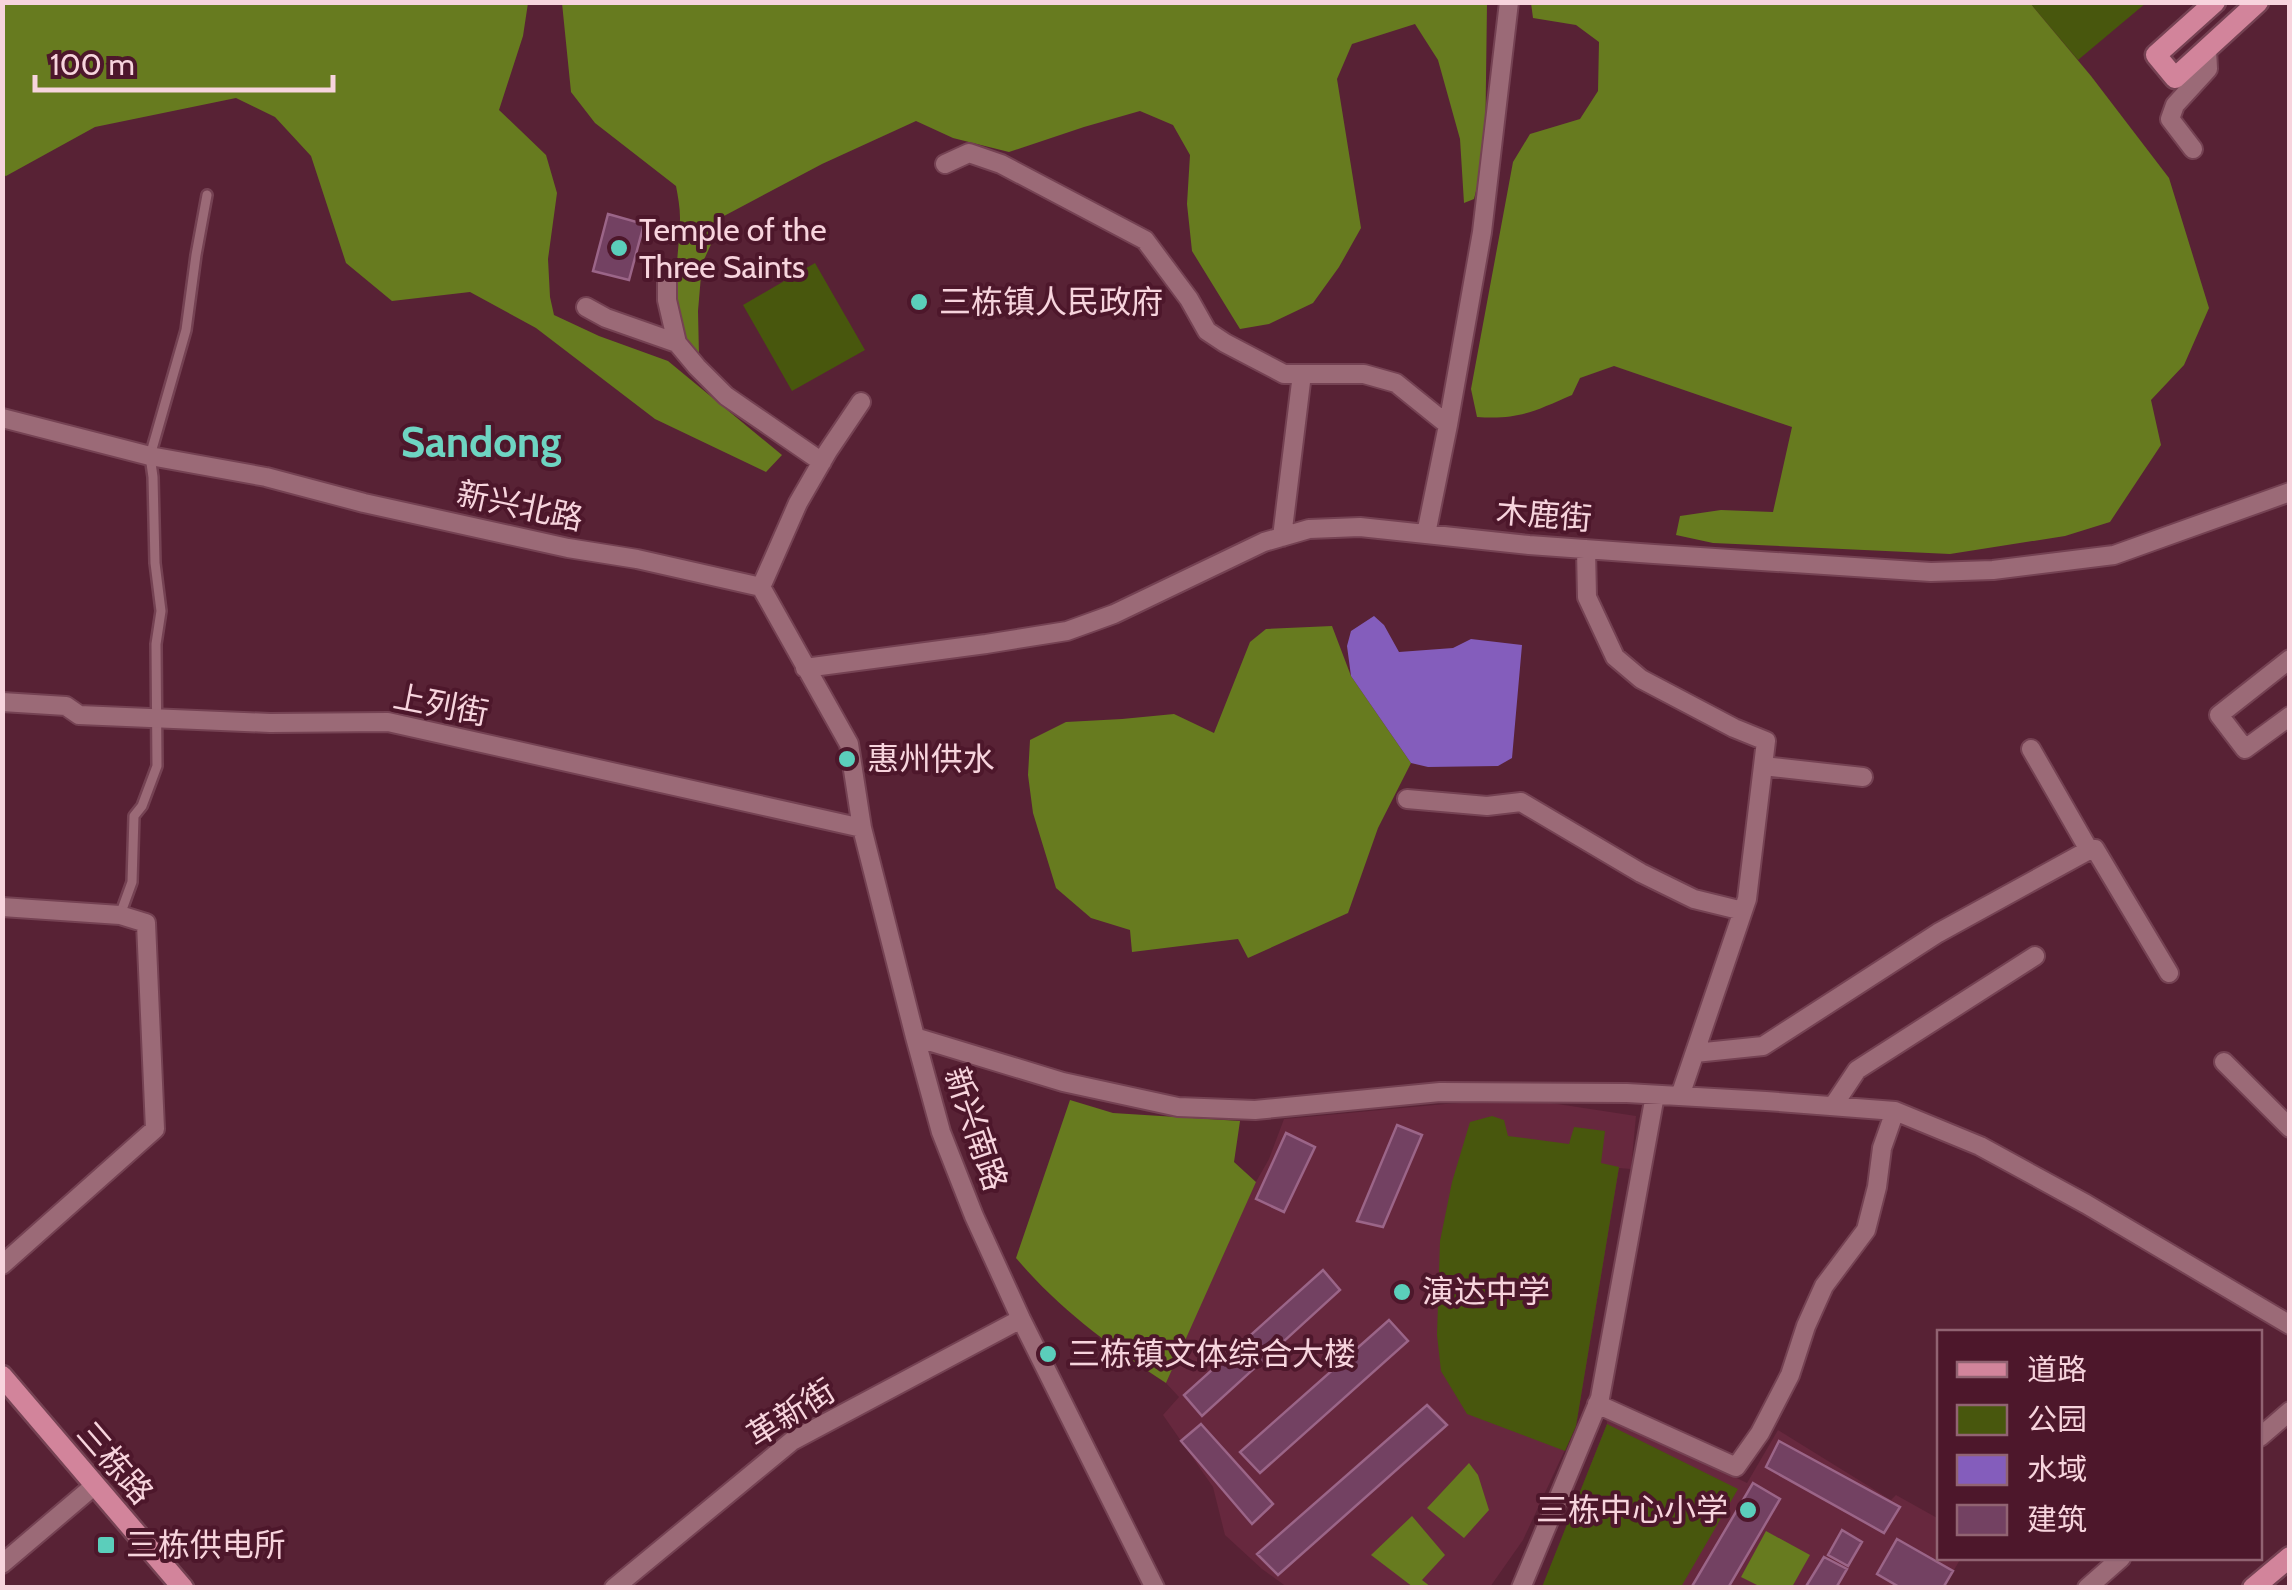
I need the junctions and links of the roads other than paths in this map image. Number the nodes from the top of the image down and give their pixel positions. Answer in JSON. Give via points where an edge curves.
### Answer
{"nodes":[{"id":1,"x":1509,"y":2,"type":"edge"},
{"id":2,"x":2215,"y":2,"type":"edge"},
{"id":3,"x":2258,"y":2,"type":"edge"},
{"id":4,"x":2206,"y":49,"type":"junction"},
{"id":5,"x":2193,"y":149,"type":"dead end"},
{"id":6,"x":945,"y":164,"type":"dead end"},
{"id":7,"x":206,"y":195,"type":"dead end"},
{"id":8,"x":668,"y":281,"type":"dead end"},
{"id":9,"x":586,"y":307,"type":"dead end"},
{"id":10,"x":677,"y":343,"type":"junction"},
{"id":11,"x":1302,"y":374,"type":"junction"},
{"id":12,"x":861,"y":402,"type":"dead end"},
{"id":13,"x":2,"y":418,"type":"edge"},
{"id":14,"x":1448,"y":425,"type":"junction"},
{"id":15,"x":150,"y":456,"type":"junction"},
{"id":16,"x":822,"y":462,"type":"junction"},
{"id":17,"x":2290,"y":492,"type":"edge"},
{"id":18,"x":1426,"y":534,"type":"junction"},
{"id":19,"x":1282,"y":537,"type":"junction"},
{"id":20,"x":1586,"y":549,"type":"junction"},
{"id":21,"x":761,"y":587,"type":"junction"},
{"id":22,"x":2290,"y":659,"type":"edge"},
{"id":23,"x":804,"y":668,"type":"junction"},
{"id":24,"x":2,"y":702,"type":"edge"},
{"id":25,"x":2290,"y":716,"type":"edge"},
{"id":26,"x":155,"y":718,"type":"junction"},
{"id":27,"x":2031,"y":749,"type":"dead end"},
{"id":28,"x":1763,"y":766,"type":"junction"},
{"id":29,"x":1864,"y":777,"type":"dead end"},
{"id":30,"x":1407,"y":799,"type":"dead end"},
{"id":31,"x":862,"y":828,"type":"junction"},
{"id":32,"x":2089,"y":850,"type":"junction"},
{"id":33,"x":2,"y":907,"type":"edge"},
{"id":34,"x":1743,"y":911,"type":"junction"},
{"id":35,"x":120,"y":915,"type":"junction"},
{"id":36,"x":2035,"y":956,"type":"dead end"},
{"id":37,"x":2169,"y":973,"type":"dead end"},
{"id":38,"x":915,"y":1037,"type":"junction"},
{"id":39,"x":1695,"y":1054,"type":"junction"},
{"id":40,"x":2224,"y":1062,"type":"dead end"},
{"id":41,"x":1655,"y":1094,"type":"junction"},
{"id":42,"x":1680,"y":1096,"type":"junction"},
{"id":43,"x":1833,"y":1106,"type":"junction"},
{"id":44,"x":1895,"y":1112,"type":"junction"},
{"id":45,"x":2290,"y":1128,"type":"edge"},
{"id":46,"x":2,"y":1266,"type":"edge"},
{"id":47,"x":1022,"y":1319,"type":"junction"},
{"id":48,"x":2290,"y":1325,"type":"edge"},
{"id":49,"x":2,"y":1376,"type":"edge"},
{"id":50,"x":1598,"y":1404,"type":"junction"},
{"id":51,"x":2290,"y":1410,"type":"edge"},
{"id":52,"x":2262,"y":1435,"type":"edge"},
{"id":53,"x":94,"y":1485,"type":"junction"},
{"id":54,"x":2290,"y":1557,"type":"edge"},
{"id":55,"x":2120,"y":1560,"type":"edge"},
{"id":56,"x":2,"y":1564,"type":"edge"},
{"id":57,"x":183,"y":1588,"type":"edge"},
{"id":58,"x":614,"y":1588,"type":"edge"},
{"id":59,"x":1155,"y":1588,"type":"edge"},
{"id":60,"x":1521,"y":1588,"type":"edge"},
{"id":61,"x":2087,"y":1588,"type":"edge"},
{"id":62,"x":2254,"y":1588,"type":"edge"}],
"edges":[{"from":1,"to":14,"type":"street","via":[[1482,232]]},
{"from":2,"to":4,"type":"main road","via":[[2156,54],[2176,78]]},
{"from":3,"to":4,"type":"main road"},
{"from":4,"to":5,"type":"street","via":[[2208,69],[2170,119]]},
{"from":6,"to":11,"type":"street","via":[[969,154],[1001,164],[1145,240],[1206,330],[1284,374]]},
{"from":7,"to":15,"type":"lane","via":[[186,330]]},
{"from":8,"to":10,"type":"street"},
{"from":9,"to":10,"type":"street"},
{"from":10,"to":16,"type":"street","via":[[726,396]]},
{"from":11,"to":14,"type":"street","via":[[1364,374],[1396,383]]},
{"from":11,"to":19,"type":"street"},
{"from":12,"to":16,"type":"street"},
{"from":13,"to":15,"type":"street","name":"新兴北路"},
{"from":14,"to":18,"type":"street"},
{"from":15,"to":21,"type":"street","name":"新兴北路"},
{"from":15,"to":26,"type":"lane","via":[[161,611]]},
{"from":16,"to":21,"type":"street"},
{"from":17,"to":20,"type":"street","name":"木鹿街","via":[[2114,555],[1993,570],[1932,572]]},
{"from":18,"to":19,"type":"street","name":"木鹿街","via":[[1360,527]]},
{"from":18,"to":20,"type":"street","name":"木鹿街"},
{"from":19,"to":23,"type":"street","name":"木鹿街","via":[[1067,631]]},
{"from":20,"to":28,"type":"street","via":[[1587,597],[1615,657],[1641,679],[1766,740]]},
{"from":21,"to":23,"type":"street"},
{"from":22,"to":25,"type":"street","via":[[2219,715],[2245,750]]},
{"from":23,"to":31,"type":"street","name":"新兴南路","via":[[849,744]]},
{"from":24,"to":26,"type":"street","name":"上列街"},
{"from":26,"to":31,"type":"street","name":"上列街","via":[[388,722]]},
{"from":26,"to":35,"type":"lane","via":[[157,766],[134,816],[132,882]]},
{"from":27,"to":32,"type":"street"},
{"from":28,"to":29,"type":"street"},
{"from":28,"to":34,"type":"street"},
{"from":30,"to":34,"type":"street","via":[[1521,802],[1641,873]]},
{"from":31,"to":38,"type":"street","name":"新兴南路"},
{"from":32,"to":37,"type":"street","via":[[2095,849]]},
{"from":32,"to":39,"type":"street","via":[[1938,933],[1763,1046]]},
{"from":33,"to":35,"type":"street"},
{"from":34,"to":39,"type":"street"},
{"from":35,"to":46,"type":"street","via":[[146,924],[155,1129]]},
{"from":36,"to":43,"type":"street","via":[[1857,1070]]},
{"from":38,"to":41,"type":"street","via":[[1063,1082],[1178,1107],[1255,1110],[1440,1092]]},
{"from":38,"to":47,"type":"street","name":"新兴南路","via":[[941,1132]]},
{"from":39,"to":42,"type":"street"},
{"from":40,"to":45,"type":"street"},
{"from":41,"to":42,"type":"street"},
{"from":41,"to":50,"type":"street"},
{"from":42,"to":43,"type":"street"},
{"from":43,"to":44,"type":"street"},
{"from":44,"to":48,"type":"street","via":[[1980,1146]]},
{"from":44,"to":50,"type":"street","via":[[1866,1230],[1824,1286],[1790,1375],[1736,1466]]},
{"from":47,"to":58,"type":"street","name":"革新街","via":[[792,1440]]},
{"from":47,"to":59,"type":"street","name":"新兴南路"},
{"from":49,"to":53,"type":"main road","name":"三栋路"},
{"from":50,"to":60,"type":"street"},
{"from":51,"to":52,"type":"street"},
{"from":53,"to":56,"type":"street"},
{"from":53,"to":57,"type":"main road","name":"三栋路"},
{"from":54,"to":62,"type":"main road"},
{"from":55,"to":61,"type":"street"}]}
